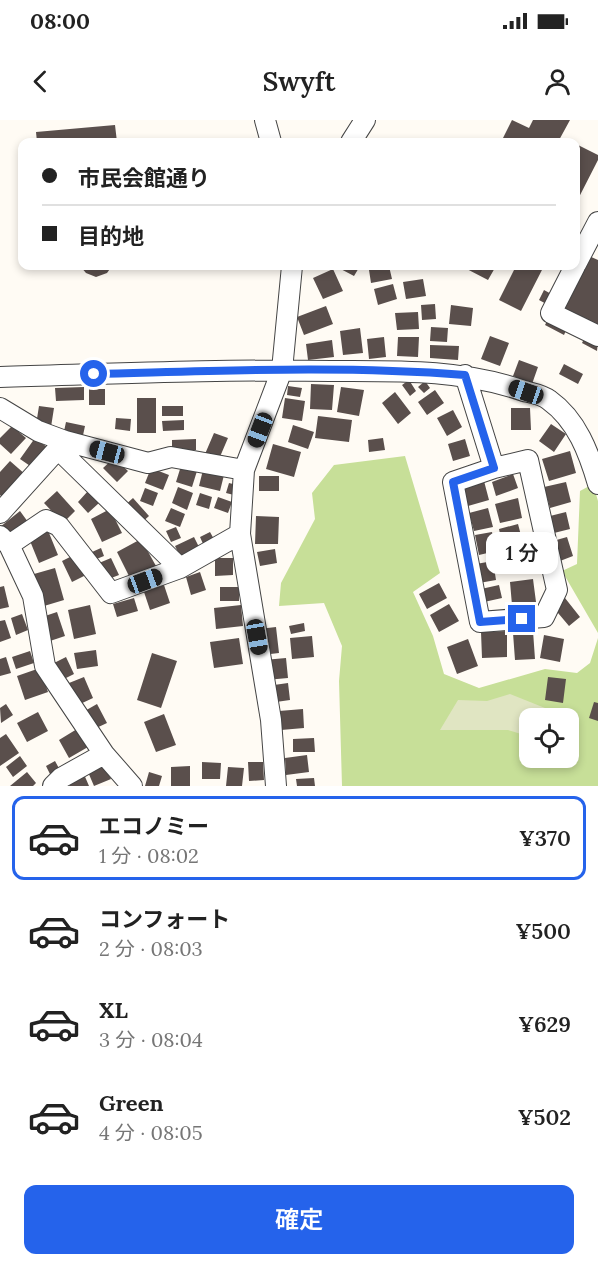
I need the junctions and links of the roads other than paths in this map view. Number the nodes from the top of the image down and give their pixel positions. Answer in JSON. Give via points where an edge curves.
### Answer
{"nodes":[{"id":1,"x":265,"y":120,"type":"edge"},
{"id":2,"x":365,"y":120,"type":"edge"},
{"id":3,"x":270,"y":138,"type":"edge"},
{"id":4,"x":354,"y":138,"type":"edge"},
{"id":5,"x":598,"y":222,"type":"edge"},
{"id":6,"x":580,"y":257,"type":"edge"},
{"id":7,"x":292,"y":270,"type":"edge"},
{"id":8,"x":573,"y":270,"type":"edge"},
{"id":9,"x":598,"y":336,"type":"edge"},
{"id":10,"x":282,"y":370,"type":"junction"},
{"id":11,"x":465,"y":375,"type":"junction"},
{"id":12,"x":0,"y":376,"type":"edge"},
{"id":13,"x":0,"y":408,"type":"edge"},
{"id":14,"x":62,"y":445,"type":"junction"},
{"id":15,"x":494,"y":468,"type":"junction"},
{"id":16,"x":244,"y":470,"type":"junction"},
{"id":17,"x":598,"y":484,"type":"edge"},
{"id":18,"x":0,"y":513,"type":"edge"},
{"id":19,"x":240,"y":534,"type":"junction"},
{"id":20,"x":4,"y":541,"type":"edge"},
{"id":21,"x":180,"y":568,"type":"junction"},
{"id":22,"x":104,"y":754,"type":"junction"},
{"id":23,"x":53,"y":786,"type":"edge"},
{"id":24,"x":132,"y":786,"type":"edge"},
{"id":25,"x":276,"y":786,"type":"edge"}],
"edges":[{"from":1,"to":3,"type":"street"},
{"from":2,"to":4,"type":"street"},
{"from":5,"to":6,"type":"street"},
{"from":7,"to":10,"type":"street"},
{"from":8,"to":9,"type":"street","via":[[550,313]]},
{"from":10,"to":11,"type":"street"},
{"from":10,"to":12,"type":"street"},
{"from":10,"to":16,"type":"street"},
{"from":11,"to":15,"type":"street"},
{"from":11,"to":17,"type":"street","via":[[548,399],[574,425],[591,458]]},
{"from":13,"to":14,"type":"street"},
{"from":14,"to":16,"type":"street","via":[[148,463],[171,457]]},
{"from":14,"to":18,"type":"street"},
{"from":14,"to":21,"type":"street"},
{"from":15,"to":15,"type":"street","via":[[453,482],[480,622],[544,617],[557,590],[528,460]]},
{"from":16,"to":19,"type":"street"},
{"from":19,"to":21,"type":"street"},
{"from":19,"to":25,"type":"street","via":[[271,720]]},
{"from":20,"to":21,"type":"street","via":[[46,520],[59,526],[111,593]]},
{"from":20,"to":22,"type":"street","via":[[33,596],[45,666]]},
{"from":22,"to":23,"type":"street"},
{"from":22,"to":24,"type":"street"}]}
